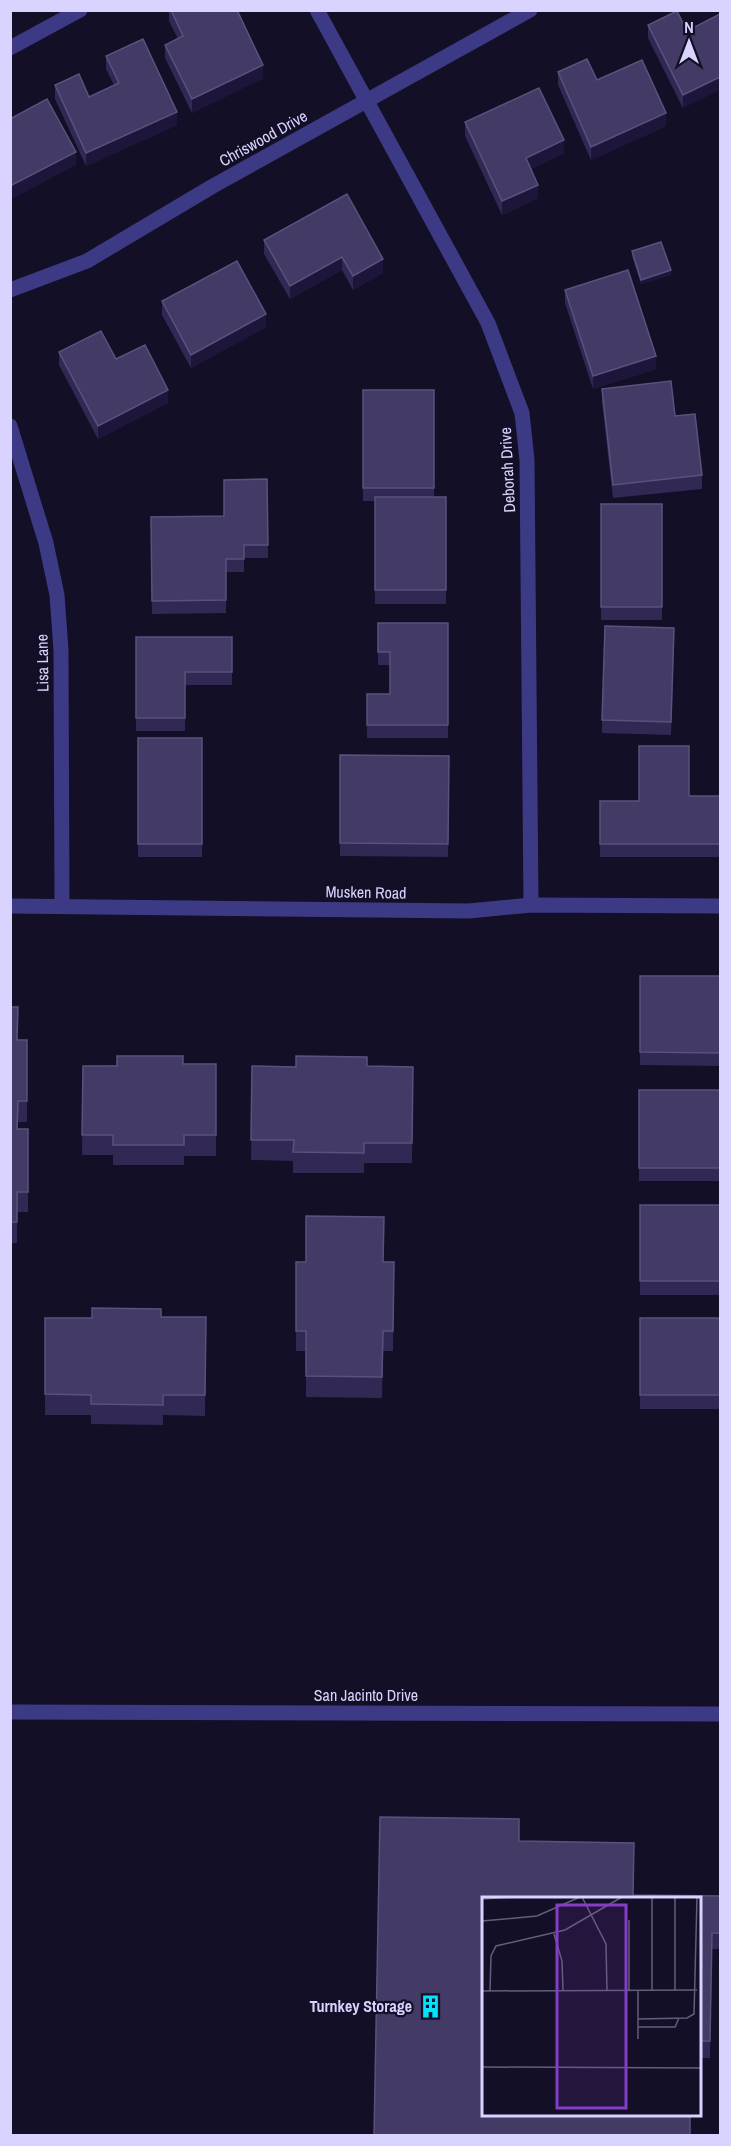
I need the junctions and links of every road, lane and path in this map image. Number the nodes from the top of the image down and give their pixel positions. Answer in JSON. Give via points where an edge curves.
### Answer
{"nodes":[{"id":1,"x":80,"y":10,"type":"edge"},
{"id":2,"x":317,"y":10,"type":"edge"},
{"id":3,"x":530,"y":10,"type":"edge"},
{"id":4,"x":10,"y":48,"type":"edge"},
{"id":5,"x":366,"y":101,"type":"junction"},
{"id":6,"x":10,"y":290,"type":"edge"},
{"id":7,"x":10,"y":426,"type":"edge"},
{"id":8,"x":531,"y":905,"type":"junction"},
{"id":9,"x":10,"y":906,"type":"edge"},
{"id":10,"x":62,"y":906,"type":"junction"},
{"id":11,"x":720,"y":906,"type":"edge"},
{"id":12,"x":10,"y":1713,"type":"edge"},
{"id":13,"x":720,"y":1714,"type":"edge"}],
"edges":[{"from":1,"to":4,"type":"street"},
{"from":2,"to":5,"type":"street","name":"Deborah Drive"},
{"from":3,"to":5,"type":"street","name":"Chriswood Drive"},
{"from":5,"to":6,"type":"street","name":"Chriswood Drive","via":[[87,261]]},
{"from":5,"to":8,"type":"street","name":"Deborah Drive","via":[[488,323],[522,413],[528,460]]},
{"from":7,"to":10,"type":"street","name":"Lisa Lane","via":[[46,543],[57,595],[61,650]]},
{"from":8,"to":10,"type":"street","name":"Musken Road","via":[[469,911]]},
{"from":8,"to":11,"type":"street","name":"Musken Road"},
{"from":9,"to":10,"type":"street","name":"Musken Road"},
{"from":12,"to":13,"type":"street","name":"San Jacinto Drive"}]}
